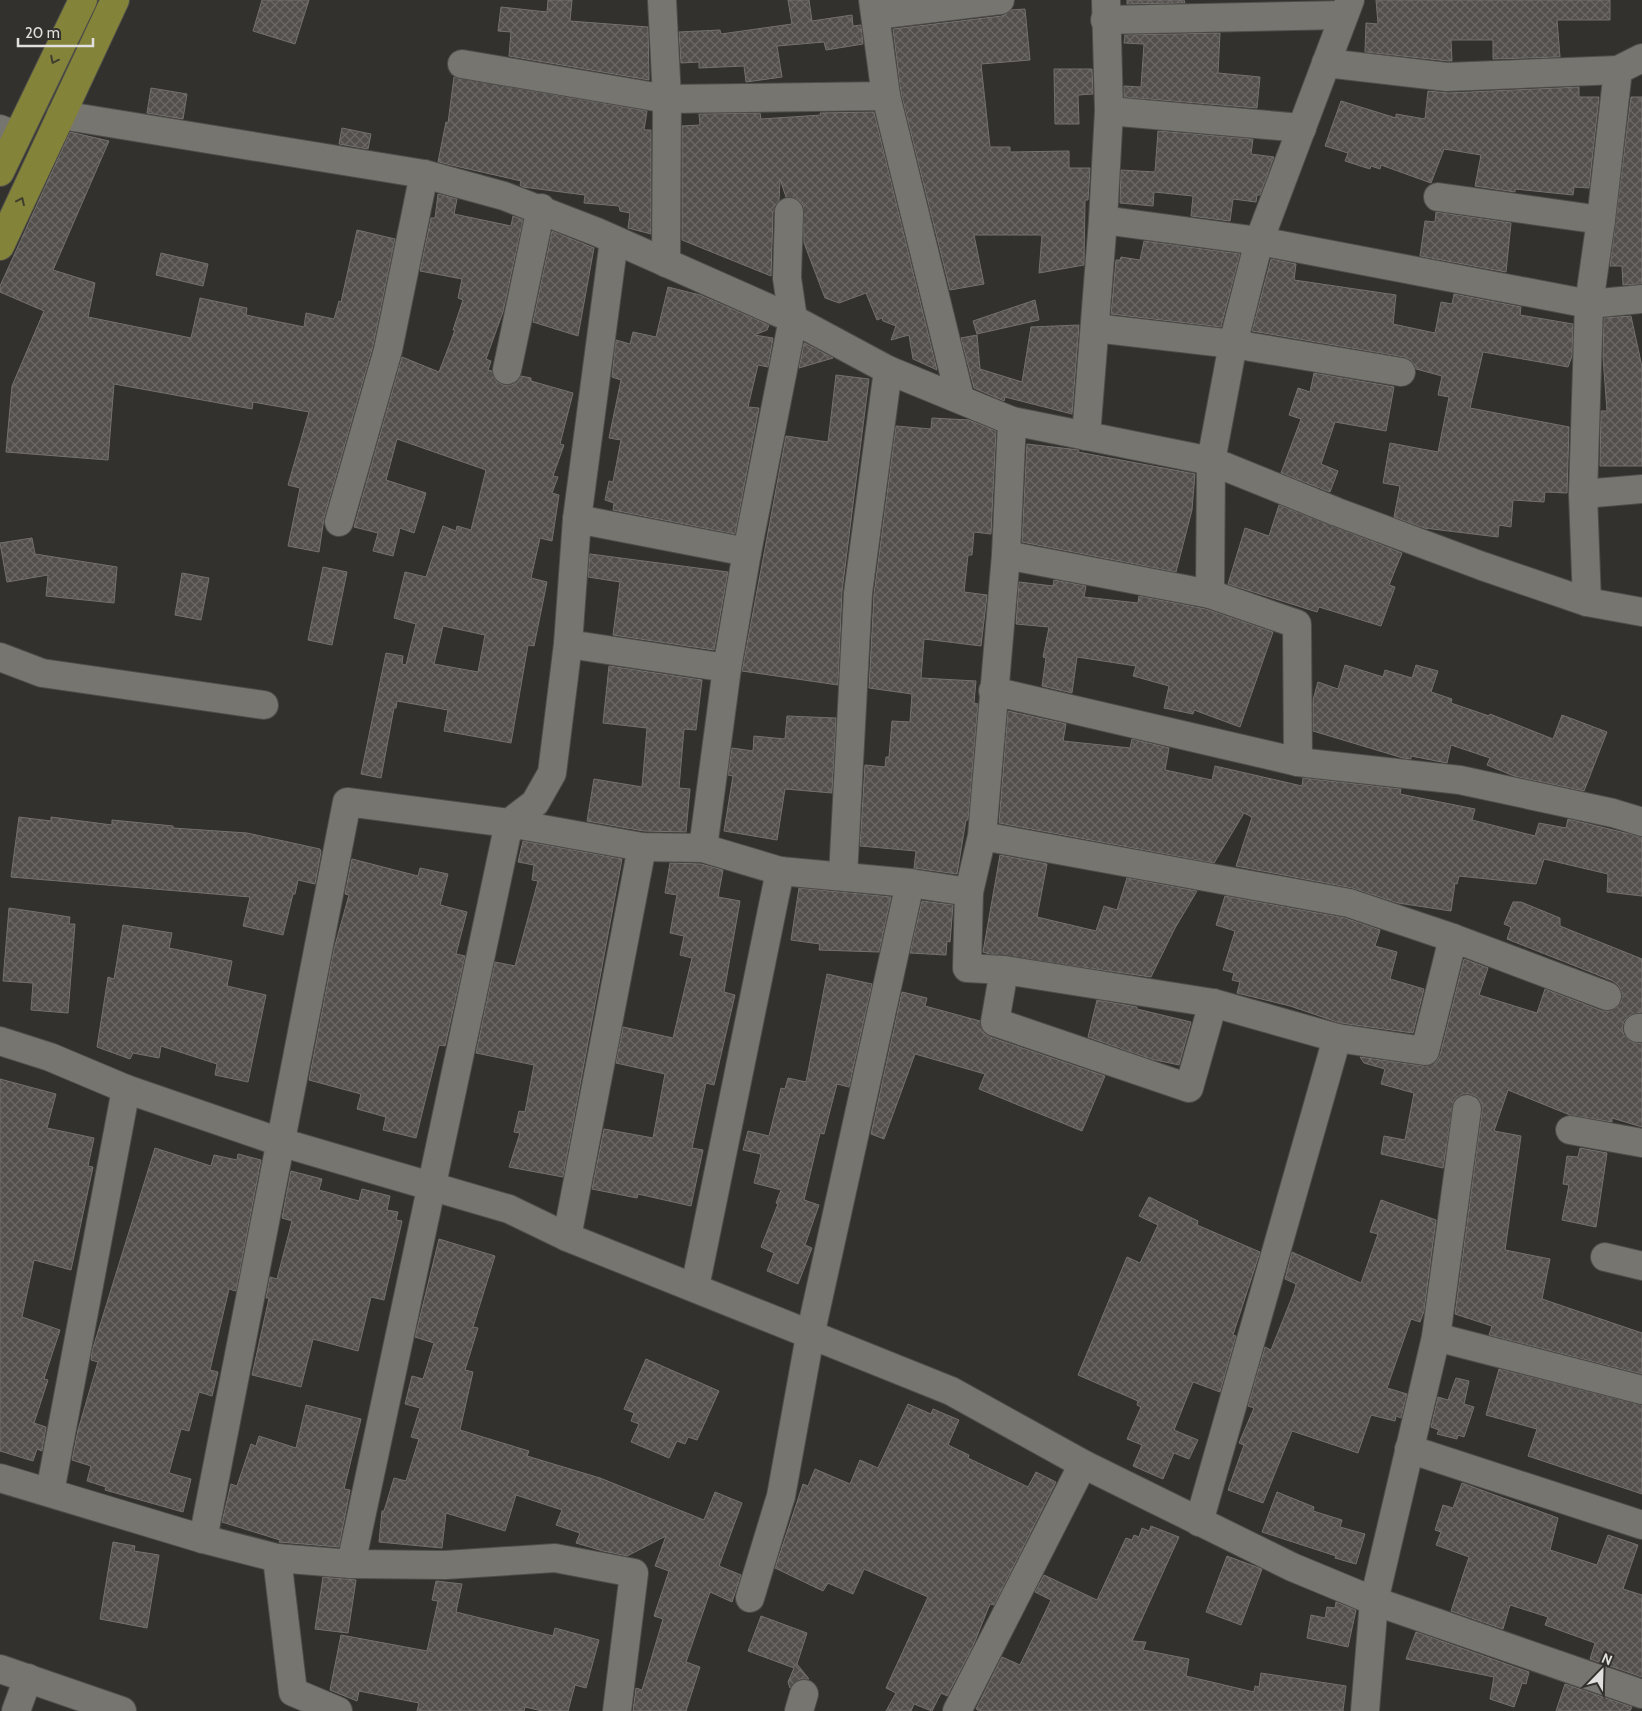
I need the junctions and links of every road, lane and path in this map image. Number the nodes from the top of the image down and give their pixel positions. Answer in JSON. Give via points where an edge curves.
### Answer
{"nodes":[{"id":1,"x":83,"y":0,"type":"edge"},
{"id":2,"x":115,"y":0,"type":"edge"},
{"id":3,"x":662,"y":0,"type":"edge"},
{"id":4,"x":1000,"y":0,"type":"edge"},
{"id":5,"x":1347,"y":7,"type":"edge"},
{"id":6,"x":874,"y":8,"type":"edge"},
{"id":7,"x":1106,"y":10,"type":"edge"},
{"id":8,"x":1642,"y":58,"type":"edge"},
{"id":9,"x":1326,"y":63,"type":"junction"},
{"id":10,"x":462,"y":64,"type":"dead end"},
{"id":11,"x":1618,"y":70,"type":"junction"},
{"id":12,"x":886,"y":96,"type":"junction"},
{"id":13,"x":667,"y":99,"type":"junction"},
{"id":14,"x":1109,"y":111,"type":"junction"},
{"id":15,"x":60,"y":115,"type":"junction"},
{"id":16,"x":1302,"y":128,"type":"junction"},
{"id":17,"x":8,"y":132,"type":"edge"},
{"id":18,"x":0,"y":172,"type":"edge"},
{"id":19,"x":424,"y":174,"type":"junction"},
{"id":20,"x":1438,"y":197,"type":"dead end"},
{"id":21,"x":541,"y":208,"type":"junction"},
{"id":22,"x":789,"y":212,"type":"dead end"},
{"id":23,"x":1103,"y":220,"type":"junction"},
{"id":24,"x":1602,"y":220,"type":"junction"},
{"id":25,"x":614,"y":240,"type":"junction"},
{"id":26,"x":1259,"y":241,"type":"junction"},
{"id":27,"x":0,"y":246,"type":"edge"},
{"id":28,"x":666,"y":263,"type":"junction"},
{"id":29,"x":1642,"y":299,"type":"edge"},
{"id":30,"x":1589,"y":304,"type":"junction"},
{"id":31,"x":793,"y":319,"type":"junction"},
{"id":32,"x":1095,"y":328,"type":"junction"},
{"id":33,"x":1233,"y":344,"type":"junction"},
{"id":34,"x":507,"y":370,"type":"dead end"},
{"id":35,"x":888,"y":370,"type":"junction"},
{"id":36,"x":1401,"y":372,"type":"dead end"},
{"id":37,"x":960,"y":398,"type":"junction"},
{"id":38,"x":1012,"y":421,"type":"junction"},
{"id":39,"x":1086,"y":436,"type":"junction"},
{"id":40,"x":1212,"y":461,"type":"junction"},
{"id":41,"x":1642,"y":489,"type":"edge"},
{"id":42,"x":1583,"y":494,"type":"junction"},
{"id":43,"x":577,"y":520,"type":"junction"},
{"id":44,"x":339,"y":522,"type":"dead end"},
{"id":45,"x":747,"y":552,"type":"junction"},
{"id":46,"x":1006,"y":555,"type":"junction"},
{"id":47,"x":1210,"y":594,"type":"junction"},
{"id":48,"x":1587,"y":602,"type":"junction"},
{"id":49,"x":1642,"y":612,"type":"edge"},
{"id":50,"x":568,"y":644,"type":"junction"},
{"id":51,"x":0,"y":657,"type":"edge"},
{"id":52,"x":727,"y":668,"type":"junction"},
{"id":53,"x":993,"y":691,"type":"junction"},
{"id":54,"x":264,"y":705,"type":"dead end"},
{"id":55,"x":1298,"y":762,"type":"junction"},
{"id":56,"x":1642,"y":822,"type":"edge"},
{"id":57,"x":509,"y":823,"type":"junction"},
{"id":58,"x":982,"y":836,"type":"junction"},
{"id":59,"x":642,"y":847,"type":"junction"},
{"id":60,"x":703,"y":848,"type":"junction"},
{"id":61,"x":780,"y":871,"type":"junction"},
{"id":62,"x":842,"y":876,"type":"junction"},
{"id":63,"x":910,"y":883,"type":"junction"},
{"id":64,"x":969,"y":892,"type":"junction"},
{"id":65,"x":1453,"y":938,"type":"junction"},
{"id":66,"x":1004,"y":970,"type":"junction"},
{"id":67,"x":1607,"y":996,"type":"dead end"},
{"id":68,"x":1213,"y":1003,"type":"junction"},
{"id":69,"x":1337,"y":1038,"type":"junction"},
{"id":70,"x":0,"y":1041,"type":"edge"},
{"id":71,"x":126,"y":1089,"type":"junction"},
{"id":72,"x":1467,"y":1109,"type":"dead end"},
{"id":73,"x":1570,"y":1130,"type":"dead end"},
{"id":74,"x":280,"y":1142,"type":"junction"},
{"id":75,"x":1642,"y":1143,"type":"edge"},
{"id":76,"x":433,"y":1186,"type":"junction"},
{"id":77,"x":567,"y":1237,"type":"junction"},
{"id":78,"x":1606,"y":1257,"type":"dead end"},
{"id":79,"x":1642,"y":1266,"type":"edge"},
{"id":80,"x":695,"y":1287,"type":"junction"},
{"id":81,"x":810,"y":1336,"type":"junction"},
{"id":82,"x":1436,"y":1337,"type":"junction"},
{"id":83,"x":1642,"y":1390,"type":"edge"},
{"id":84,"x":1409,"y":1449,"type":"junction"},
{"id":85,"x":1083,"y":1464,"type":"junction"},
{"id":86,"x":0,"y":1478,"type":"edge"},
{"id":87,"x":50,"y":1492,"type":"junction"},
{"id":88,"x":1199,"y":1522,"type":"junction"},
{"id":89,"x":1642,"y":1525,"type":"edge"},
{"id":90,"x":202,"y":1539,"type":"junction"},
{"id":91,"x":277,"y":1558,"type":"junction"},
{"id":92,"x":351,"y":1564,"type":"junction"},
{"id":93,"x":750,"y":1598,"type":"dead end"},
{"id":94,"x":1374,"y":1601,"type":"junction"},
{"id":95,"x":0,"y":1669,"type":"edge"},
{"id":96,"x":28,"y":1678,"type":"junction"},
{"id":97,"x":1642,"y":1694,"type":"edge"},
{"id":98,"x":16,"y":1711,"type":"edge"},
{"id":99,"x":122,"y":1711,"type":"edge"},
{"id":100,"x":338,"y":1711,"type":"edge"},
{"id":101,"x":617,"y":1711,"type":"edge"},
{"id":102,"x":957,"y":1711,"type":"edge"},
{"id":103,"x":1365,"y":1711,"type":"edge"}],
"edges":[{"from":1,"to":17,"type":"main road","one_way":true},
{"from":2,"to":15,"type":"main road"},
{"from":3,"to":13,"type":"street"},
{"from":4,"to":6,"type":"street"},
{"from":5,"to":7,"type":"street"},
{"from":5,"to":9,"type":"street"},
{"from":6,"to":12,"type":"street"},
{"from":7,"to":14,"type":"street"},
{"from":8,"to":11,"type":"street"},
{"from":9,"to":11,"type":"street","via":[[1447,77]]},
{"from":9,"to":16,"type":"street"},
{"from":10,"to":13,"type":"street"},
{"from":11,"to":24,"type":"street"},
{"from":12,"to":13,"type":"street"},
{"from":12,"to":37,"type":"street"},
{"from":13,"to":28,"type":"street"},
{"from":14,"to":16,"type":"street"},
{"from":14,"to":23,"type":"street"},
{"from":15,"to":19,"type":"street"},
{"from":27,"to":15,"type":"main road","one_way":true},
{"from":16,"to":26,"type":"street"},
{"from":17,"to":18,"type":"main road"},
{"from":19,"to":21,"type":"street"},
{"from":19,"to":44,"type":"street","via":[[388,350]]},
{"from":20,"to":24,"type":"street"},
{"from":21,"to":25,"type":"street"},
{"from":21,"to":34,"type":"street"},
{"from":22,"to":31,"type":"street","via":[[787,278]]},
{"from":23,"to":26,"type":"street"},
{"from":23,"to":32,"type":"street"},
{"from":24,"to":30,"type":"street"},
{"from":25,"to":28,"type":"street"},
{"from":25,"to":43,"type":"street"},
{"from":26,"to":30,"type":"street"},
{"from":26,"to":33,"type":"street"},
{"from":28,"to":31,"type":"street"},
{"from":29,"to":30,"type":"street"},
{"from":30,"to":42,"type":"street"},
{"from":31,"to":35,"type":"street"},
{"from":31,"to":45,"type":"street"},
{"from":32,"to":33,"type":"street"},
{"from":32,"to":39,"type":"street"},
{"from":33,"to":36,"type":"street"},
{"from":33,"to":40,"type":"street"},
{"from":35,"to":37,"type":"street"},
{"from":35,"to":62,"type":"street","via":[[858,593]]},
{"from":37,"to":38,"type":"street"},
{"from":38,"to":39,"type":"street"},
{"from":38,"to":46,"type":"street"},
{"from":39,"to":40,"type":"street"},
{"from":40,"to":47,"type":"street"},
{"from":40,"to":48,"type":"street","via":[[1337,512]]},
{"from":41,"to":42,"type":"street"},
{"from":42,"to":48,"type":"street"},
{"from":43,"to":45,"type":"street"},
{"from":43,"to":50,"type":"street"},
{"from":45,"to":52,"type":"street"},
{"from":46,"to":47,"type":"street"},
{"from":46,"to":53,"type":"street"},
{"from":47,"to":55,"type":"street","via":[[1298,624]]},
{"from":48,"to":49,"type":"street"},
{"from":50,"to":52,"type":"street"},
{"from":50,"to":57,"type":"street","via":[[552,773],[535,803]]},
{"from":51,"to":54,"type":"street","via":[[42,673]]},
{"from":52,"to":60,"type":"street"},
{"from":53,"to":55,"type":"street"},
{"from":53,"to":58,"type":"street"},
{"from":55,"to":56,"type":"street","via":[[1460,780]]},
{"from":57,"to":59,"type":"street"},
{"from":57,"to":74,"type":"street","via":[[347,802]]},
{"from":57,"to":76,"type":"street"},
{"from":58,"to":64,"type":"street"},
{"from":58,"to":65,"type":"street","via":[[1349,903]]},
{"from":59,"to":60,"type":"street"},
{"from":59,"to":77,"type":"street"},
{"from":60,"to":61,"type":"street"},
{"from":61,"to":62,"type":"street"},
{"from":61,"to":80,"type":"street"},
{"from":62,"to":63,"type":"street"},
{"from":63,"to":64,"type":"street"},
{"from":63,"to":81,"type":"street"},
{"from":64,"to":66,"type":"street","via":[[967,968]]},
{"from":65,"to":67,"type":"street"},
{"from":65,"to":69,"type":"street","via":[[1425,1052]]},
{"from":66,"to":68,"type":"street"},
{"from":66,"to":68,"type":"street","via":[[996,1022],[1189,1088]]},
{"from":68,"to":69,"type":"street"},
{"from":69,"to":88,"type":"street"},
{"from":70,"to":71,"type":"street","via":[[50,1057]]},
{"from":71,"to":74,"type":"street"},
{"from":71,"to":87,"type":"street"},
{"from":72,"to":82,"type":"street"},
{"from":73,"to":75,"type":"street"},
{"from":74,"to":76,"type":"street"},
{"from":74,"to":90,"type":"street"},
{"from":76,"to":77,"type":"street","via":[[509,1210]]},
{"from":76,"to":92,"type":"street"},
{"from":77,"to":80,"type":"street"},
{"from":78,"to":79,"type":"street"},
{"from":80,"to":81,"type":"street"},
{"from":81,"to":85,"type":"street","via":[[951,1391]]},
{"from":81,"to":93,"type":"street","via":[[781,1496]]},
{"from":82,"to":83,"type":"street"},
{"from":82,"to":84,"type":"street"},
{"from":84,"to":89,"type":"street"},
{"from":84,"to":94,"type":"street"},
{"from":85,"to":88,"type":"street"},
{"from":85,"to":102,"type":"street"},
{"from":86,"to":87,"type":"street"},
{"from":87,"to":90,"type":"street"},
{"from":88,"to":94,"type":"street","via":[[1292,1567]]},
{"from":90,"to":91,"type":"street"},
{"from":91,"to":92,"type":"street"},
{"from":91,"to":100,"type":"street","via":[[293,1692]]},
{"from":92,"to":101,"type":"street","via":[[445,1565],[555,1558],[634,1573]]},
{"from":94,"to":97,"type":"street"},
{"from":94,"to":103,"type":"street"},
{"from":95,"to":96,"type":"street"},
{"from":96,"to":98,"type":"street"},
{"from":96,"to":99,"type":"street"}]}
